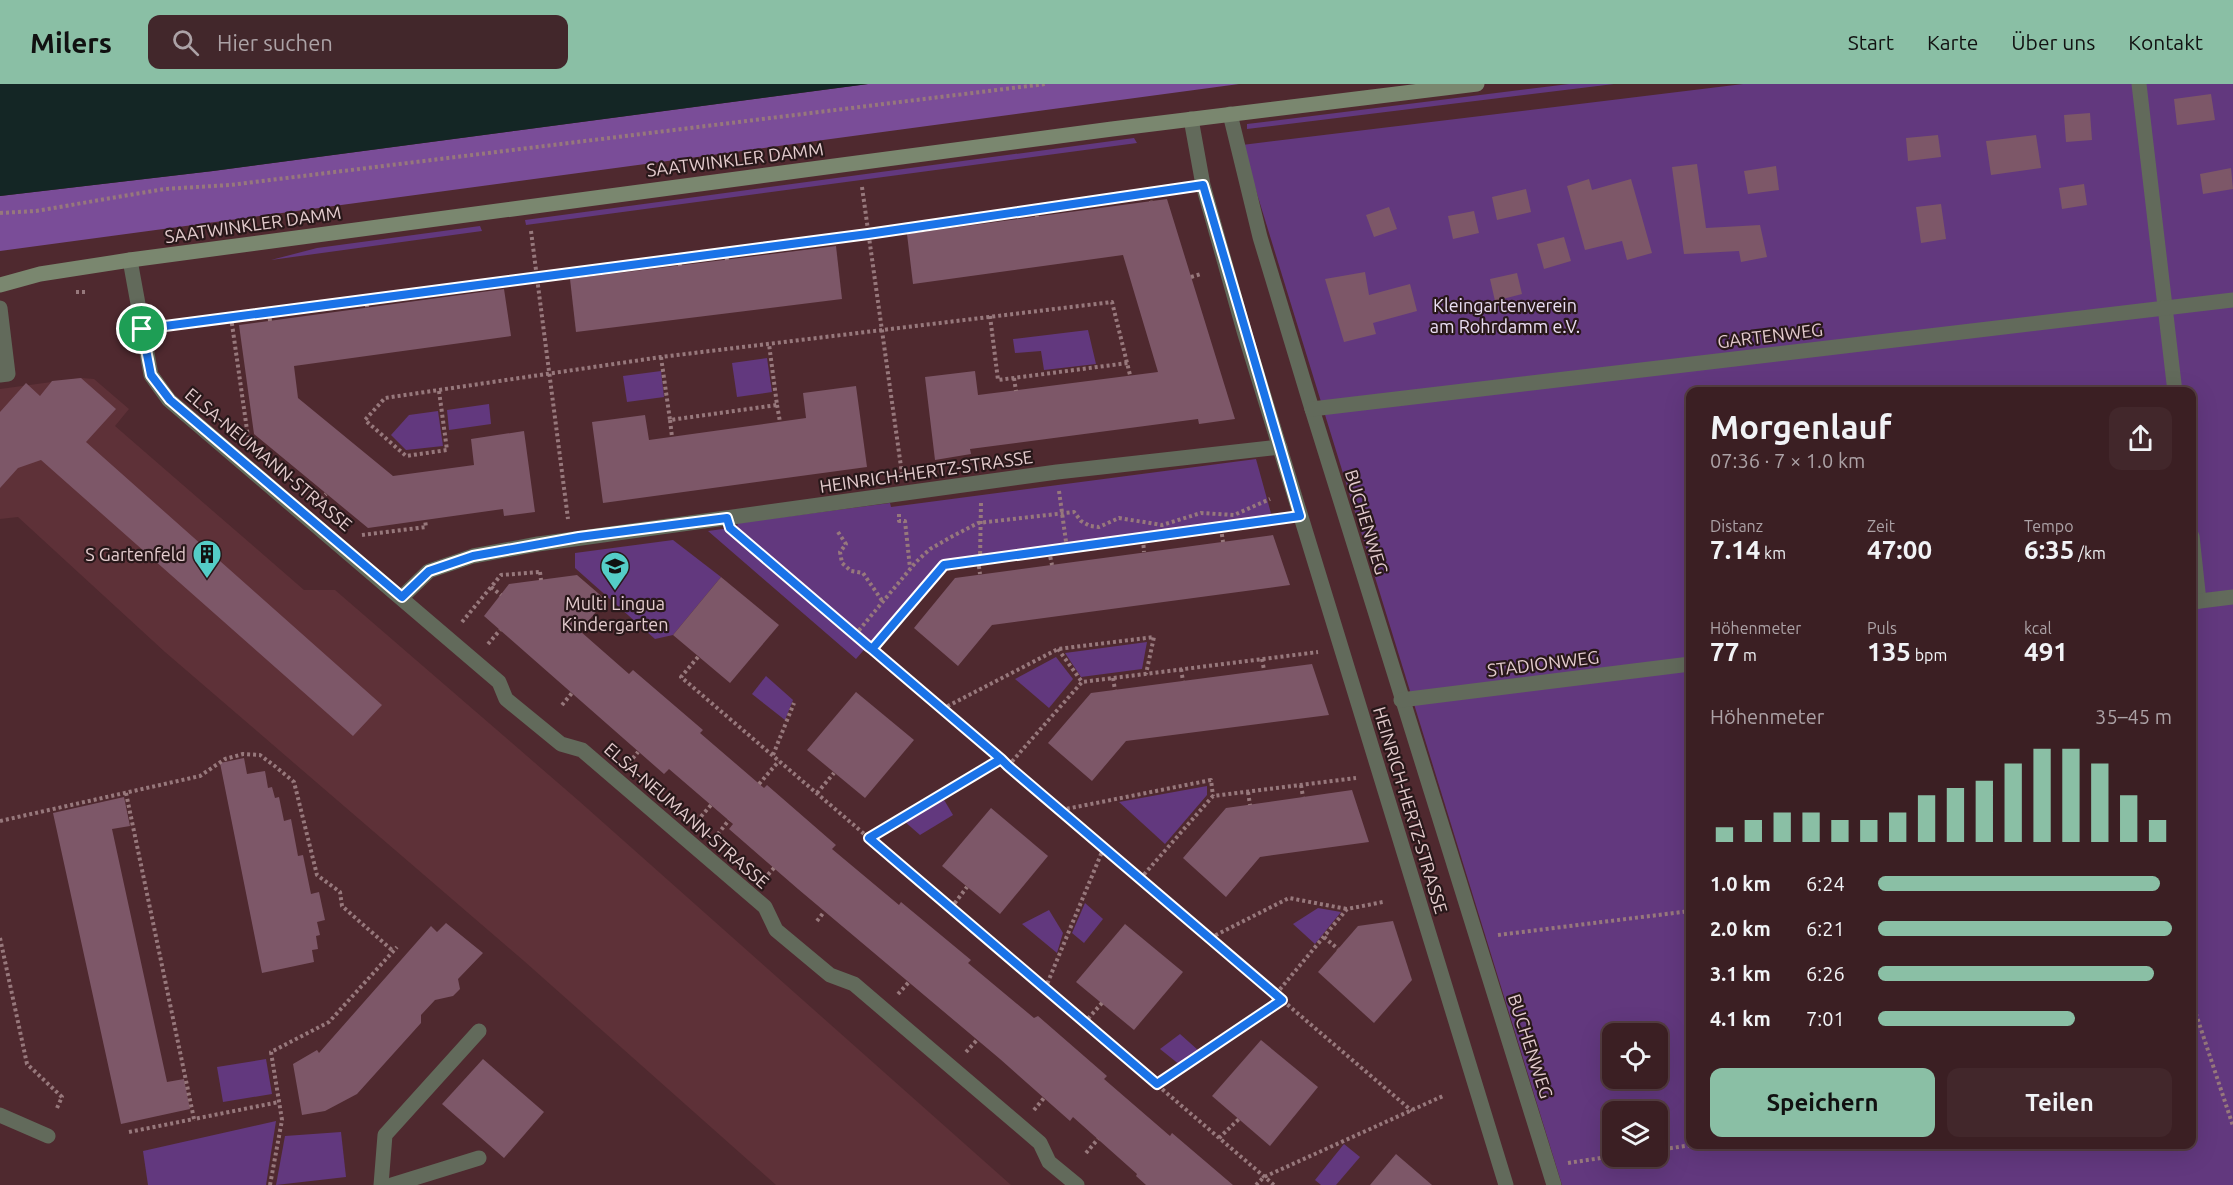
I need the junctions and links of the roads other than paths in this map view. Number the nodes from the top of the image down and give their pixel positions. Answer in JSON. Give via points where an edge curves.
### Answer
{"nodes":[{"id":1,"x":1477,"y":84,"type":"edge"},
{"id":2,"x":2139,"y":84,"type":"edge"},
{"id":3,"x":1230,"y":114,"type":"junction"},
{"id":4,"x":1191,"y":119,"type":"junction"},
{"id":5,"x":130,"y":260,"type":"junction"},
{"id":6,"x":0,"y":285,"type":"edge"},
{"id":7,"x":2233,"y":300,"type":"edge"},
{"id":8,"x":0,"y":308,"type":"edge"},
{"id":9,"x":2166,"y":308,"type":"junction"},
{"id":10,"x":0,"y":375,"type":"edge"},
{"id":11,"x":2174,"y":387,"type":"edge"},
{"id":12,"x":1312,"y":409,"type":"junction"},
{"id":13,"x":1280,"y":447,"type":"junction"},
{"id":14,"x":402,"y":597,"type":"junction"},
{"id":15,"x":2233,"y":597,"type":"edge"},
{"id":16,"x":2196,"y":602,"type":"edge"},
{"id":17,"x":1686,"y":664,"type":"edge"},
{"id":18,"x":1401,"y":700,"type":"junction"},
{"id":19,"x":479,"y":1031,"type":"dead end"},
{"id":20,"x":0,"y":1115,"type":"edge"},
{"id":21,"x":48,"y":1136,"type":"dead end"},
{"id":22,"x":479,"y":1158,"type":"dead end"},
{"id":23,"x":381,"y":1185,"type":"edge"},
{"id":24,"x":392,"y":1185,"type":"edge"},
{"id":25,"x":1077,"y":1185,"type":"edge"},
{"id":26,"x":1506,"y":1185,"type":"edge"},
{"id":27,"x":1554,"y":1185,"type":"edge"}],
"edges":[{"from":1,"to":3,"type":"main road","name":"SAATWINKLER DAMM"},
{"from":2,"to":9,"type":"street"},
{"from":3,"to":4,"type":"main road","name":"SAATWINKLER DAMM"},
{"from":3,"to":12,"type":"street","name":"BUCHENWEG","via":[[1260,237]]},
{"from":4,"to":5,"type":"main road","name":"SAATWINKLER DAMM"},
{"from":4,"to":13,"type":"street","name":"HEINRICH-HERTZ-STRASSE","via":[[1203,185]]},
{"from":5,"to":6,"type":"main road","name":"SAATWINKLER DAMM","via":[[40,274]]},
{"from":5,"to":14,"type":"street","name":"ELSA-NEUMANN-STRASSE","via":[[151,375],[170,400]]},
{"from":7,"to":9,"type":"street","name":"GARTENWEG"},
{"from":8,"to":10,"type":"street","via":[[8,374]]},
{"from":9,"to":11,"type":"street"},
{"from":9,"to":12,"type":"street","name":"GARTENWEG"},
{"from":12,"to":18,"type":"street","name":"BUCHENWEG"},
{"from":13,"to":14,"type":"street","name":"HEINRICH-HERTZ-STRASSE","via":[[1057,472],[575,538],[473,556],[429,571]]},
{"from":13,"to":26,"type":"street","name":"HEINRICH-HERTZ-STRASSE"},
{"from":14,"to":25,"type":"street","name":"ELSA-NEUMANN-STRASSE","via":[[499,682],[506,699],[561,744],[582,750],[765,907],[776,930],[830,975],[854,984],[1040,1143],[1049,1162]]},
{"from":15,"to":16,"type":"street"},
{"from":17,"to":18,"type":"street","name":"STADIONWEG"},
{"from":18,"to":27,"type":"street","name":"BUCHENWEG"},
{"from":19,"to":23,"type":"street","via":[[385,1135]]},
{"from":20,"to":21,"type":"street"},
{"from":22,"to":24,"type":"street"}]}
